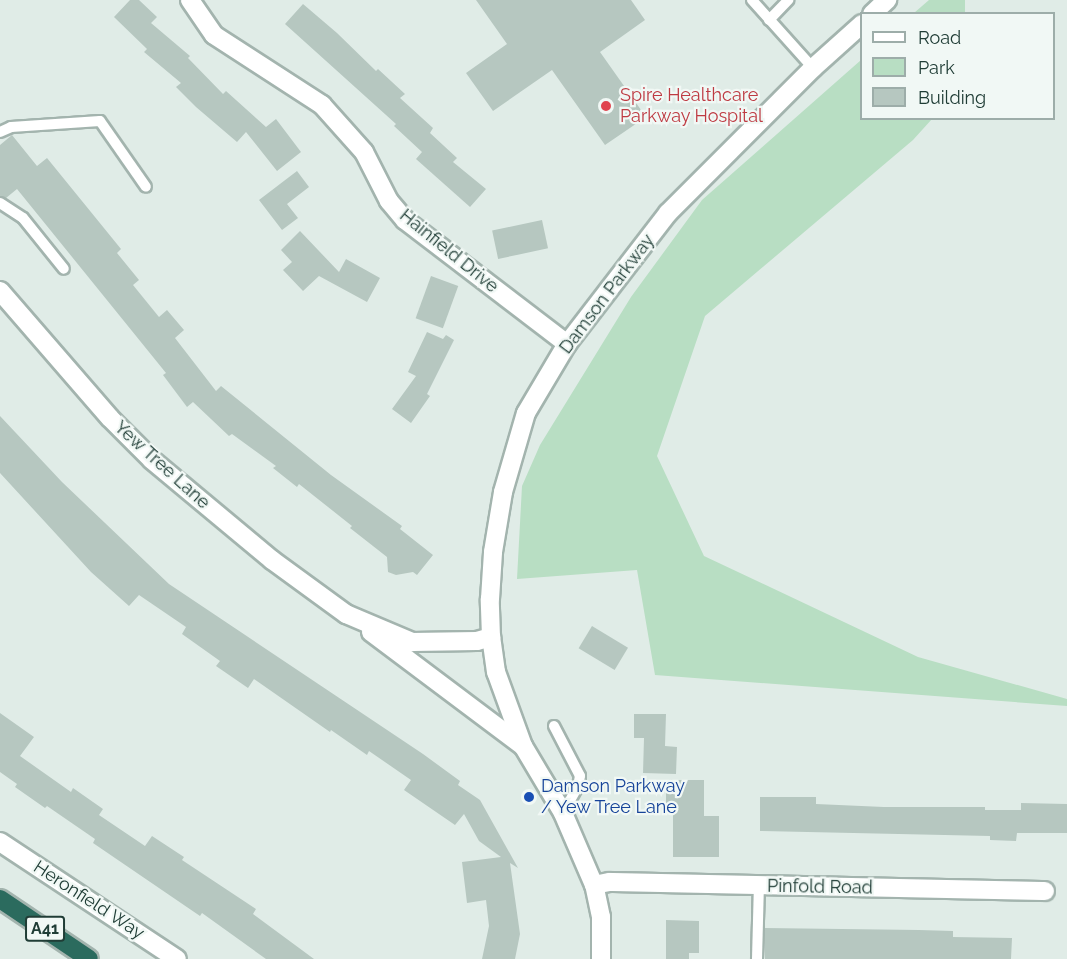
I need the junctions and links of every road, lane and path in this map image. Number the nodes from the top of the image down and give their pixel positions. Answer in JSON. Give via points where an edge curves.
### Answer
{"nodes":[{"id":1,"x":190,"y":0,"type":"edge"},
{"id":2,"x":752,"y":0,"type":"edge"},
{"id":3,"x":788,"y":0,"type":"edge"},
{"id":4,"x":887,"y":0,"type":"edge"},
{"id":5,"x":875,"y":12,"type":"edge"},
{"id":6,"x":769,"y":20,"type":"junction"},
{"id":7,"x":860,"y":25,"type":"edge"},
{"id":8,"x":813,"y":68,"type":"junction"},
{"id":9,"x":0,"y":132,"type":"edge"},
{"id":10,"x":146,"y":187,"type":"dead end"},
{"id":11,"x":0,"y":203,"type":"edge"},
{"id":12,"x":64,"y":269,"type":"dead end"},
{"id":13,"x":0,"y":291,"type":"edge"},
{"id":14,"x":567,"y":345,"type":"junction"},
{"id":15,"x":346,"y":614,"type":"junction"},
{"id":16,"x":491,"y":637,"type":"junction"},
{"id":17,"x":554,"y":726,"type":"dead end"},
{"id":18,"x":523,"y":746,"type":"junction"},
{"id":19,"x":563,"y":813,"type":"junction"},
{"id":20,"x":0,"y":842,"type":"edge"},
{"id":21,"x":594,"y":885,"type":"junction"},
{"id":22,"x":759,"y":885,"type":"junction"},
{"id":23,"x":1045,"y":891,"type":"dead end"},
{"id":24,"x":0,"y":899,"type":"edge"},
{"id":25,"x":89,"y":959,"type":"edge"},
{"id":26,"x":177,"y":959,"type":"edge"},
{"id":27,"x":601,"y":959,"type":"edge"},
{"id":28,"x":757,"y":959,"type":"edge"}],
"edges":[{"from":1,"to":14,"type":"street","name":"Hainfield Drive","via":[[214,35],[322,105],[364,152],[389,201],[405,220]]},
{"from":2,"to":6,"type":"lane"},
{"from":3,"to":6,"type":"lane"},
{"from":4,"to":5,"type":"street"},
{"from":6,"to":8,"type":"lane"},
{"from":7,"to":8,"type":"street","name":"Damson Parkway"},
{"from":8,"to":14,"type":"street","name":"Damson Parkway","via":[[668,213]]},
{"from":9,"to":10,"type":"lane","via":[[11,127],[100,121]]},
{"from":11,"to":12,"type":"lane","via":[[23,218]]},
{"from":13,"to":15,"type":"street","name":"Yew Tree Lane","via":[[110,418],[152,460],[272,560]]},
{"from":14,"to":16,"type":"street","name":"Damson Parkway","via":[[526,413],[503,492],[493,552]]},
{"from":15,"to":16,"type":"street","name":"Yew Tree Lane","via":[[412,642],[477,641]]},
{"from":15,"to":18,"type":"street","name":"Yew Tree Lane"},
{"from":16,"to":18,"type":"street","name":"Yew Tree Lane","via":[[496,672]]},
{"from":17,"to":19,"type":"lane","via":[[580,776],[579,786]]},
{"from":18,"to":19,"type":"street","name":"Yew Tree Lane"},
{"from":19,"to":21,"type":"street","name":"Yew Tree Lane"},
{"from":20,"to":26,"type":"street","name":"Heronfield Way"},
{"from":21,"to":22,"type":"street","name":"Pinfold Road"},
{"from":21,"to":27,"type":"street","name":"Yew Tree Lane","via":[[601,917]]},
{"from":22,"to":23,"type":"street","name":"Pinfold Road"},
{"from":22,"to":28,"type":"lane"},
{"from":24,"to":25,"type":"highway","number":"A41"}]}
